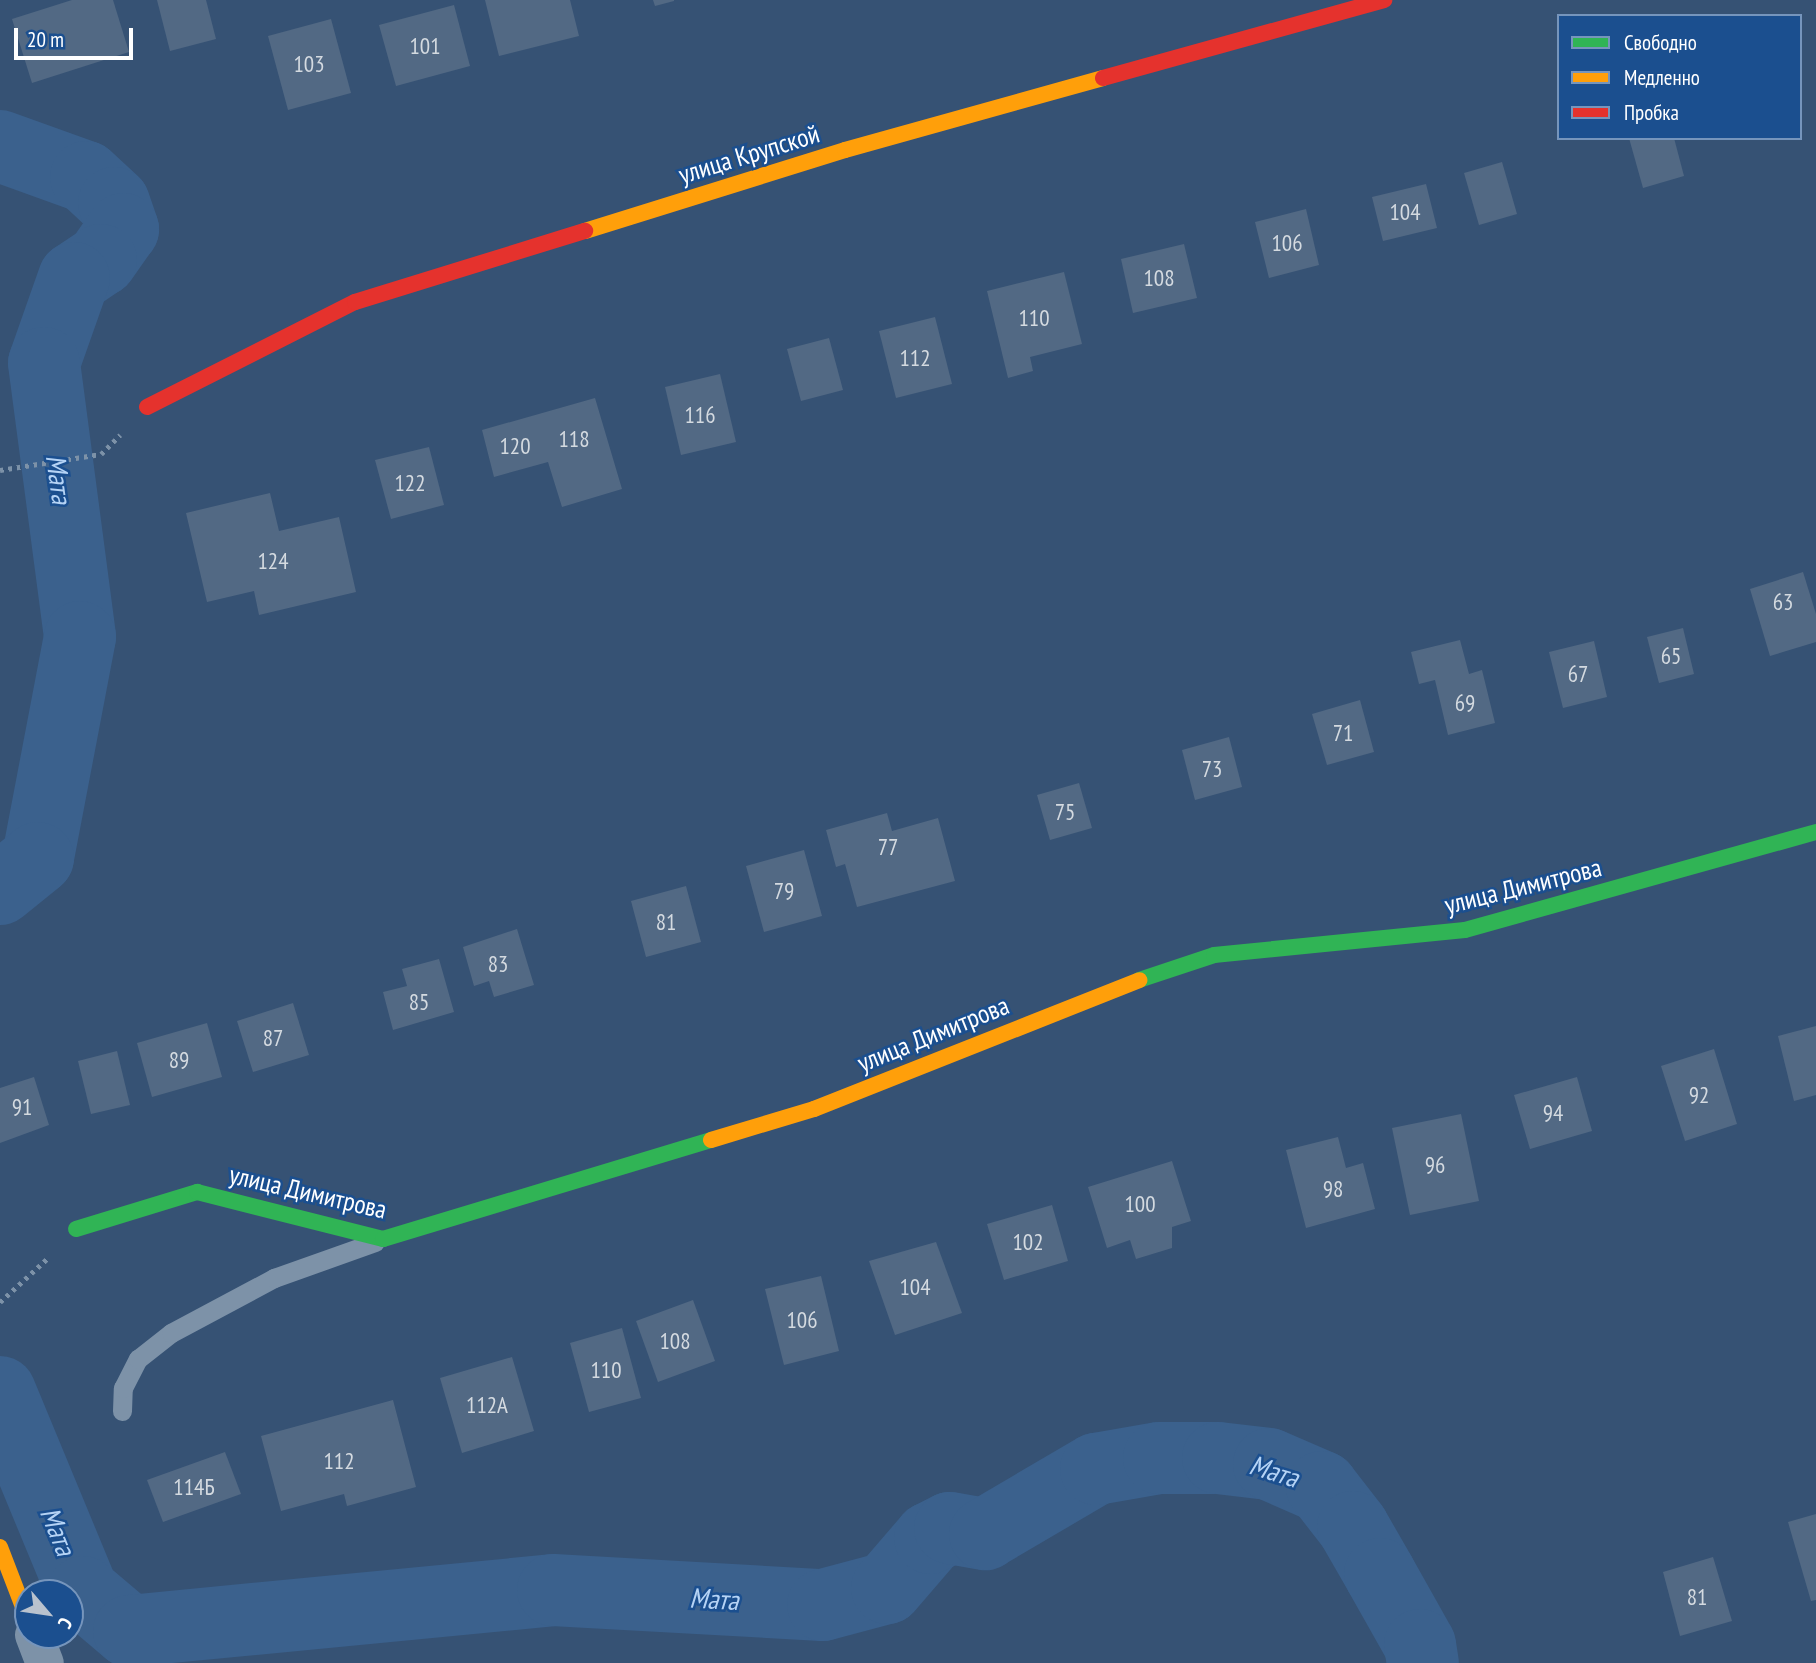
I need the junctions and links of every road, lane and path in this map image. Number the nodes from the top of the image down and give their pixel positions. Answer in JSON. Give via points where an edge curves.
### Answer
{"nodes":[{"id":1,"x":1384,"y":0,"type":"edge"},
{"id":2,"x":147,"y":407,"type":"dead end"},
{"id":3,"x":101,"y":454,"type":"dead end"},
{"id":4,"x":0,"y":470,"type":"edge"},
{"id":5,"x":1816,"y":832,"type":"edge"},
{"id":6,"x":76,"y":1229,"type":"joint"},
{"id":7,"x":383,"y":1239,"type":"junction"},
{"id":8,"x":0,"y":1302,"type":"edge"},
{"id":9,"x":122,"y":1411,"type":"dead end"},
{"id":10,"x":0,"y":1547,"type":"edge"},
{"id":11,"x":14,"y":1584,"type":"edge"}],
"edges":[{"from":1,"to":2,"type":"street","name":"улица Крупской","via":[[845,150],[355,302]]},
{"from":3,"to":4,"type":"path"},
{"from":5,"to":7,"type":"street","name":"улица Димитрова","via":[[1465,930],[1214,955],[1109,990],[814,1109]]},
{"from":6,"to":7,"type":"street","name":"улица Димитрова","via":[[197,1192]]},
{"from":6,"to":8,"type":"path"},
{"from":7,"to":9,"type":"lane","via":[[274,1278],[171,1333],[138,1359],[123,1388]]},
{"from":10,"to":11,"type":"street"}]}
